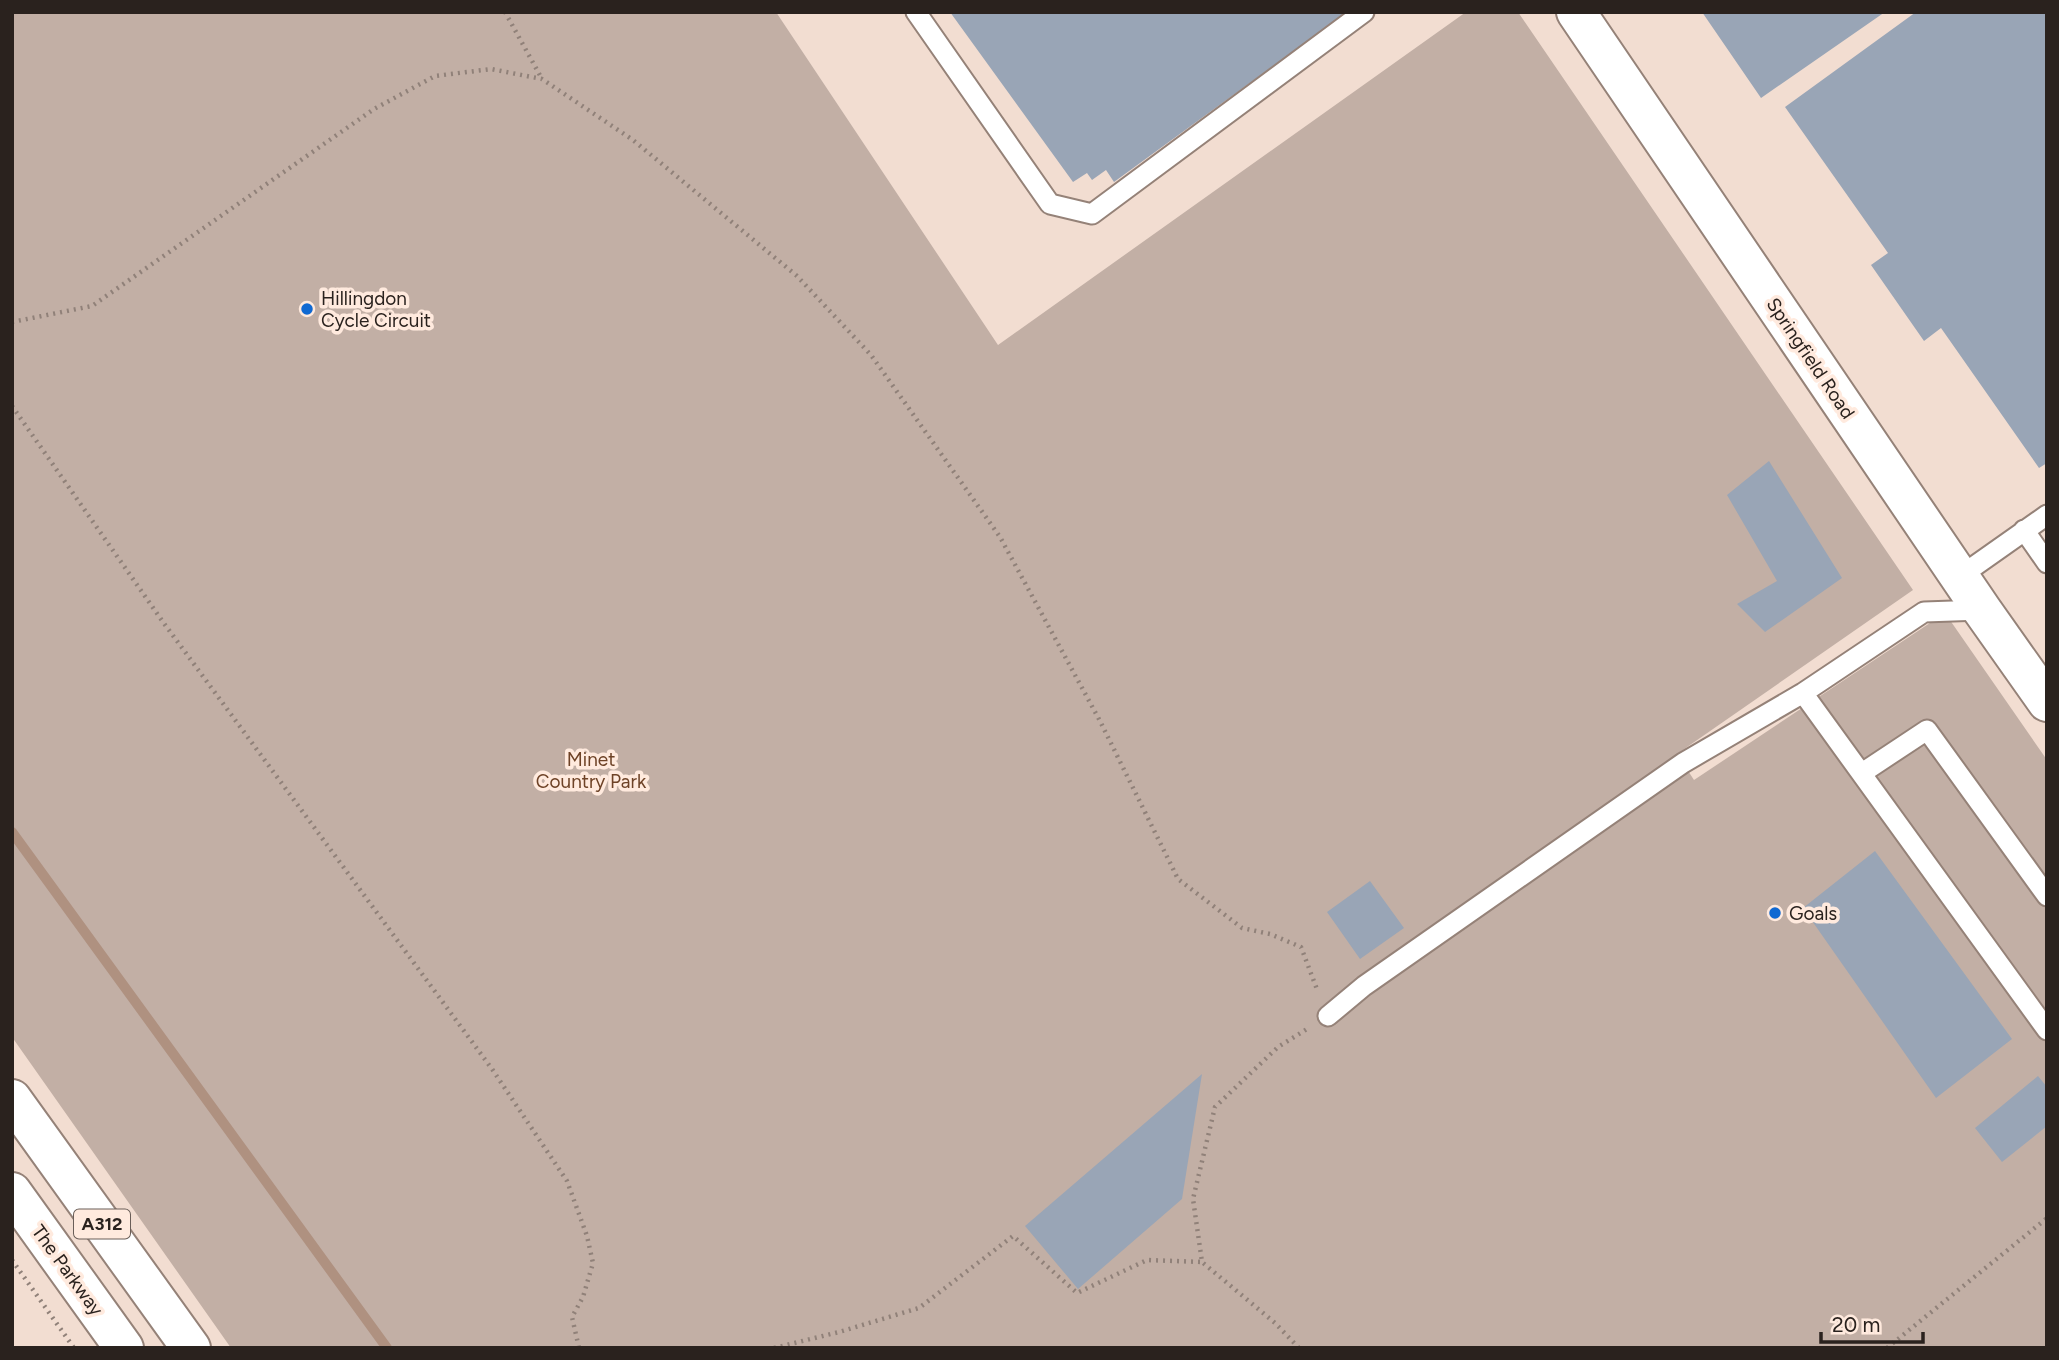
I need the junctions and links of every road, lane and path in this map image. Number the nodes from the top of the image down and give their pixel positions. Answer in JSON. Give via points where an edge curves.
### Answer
{"nodes":[{"id":1,"x":505,"y":12,"type":"edge"},
{"id":2,"x":916,"y":12,"type":"edge"},
{"id":3,"x":1364,"y":12,"type":"edge"},
{"id":4,"x":1576,"y":12,"type":"edge"},
{"id":5,"x":542,"y":79,"type":"junction"},
{"id":6,"x":12,"y":322,"type":"edge"},
{"id":7,"x":12,"y":406,"type":"edge"},
{"id":8,"x":2047,"y":514,"type":"edge"},
{"id":9,"x":2024,"y":530,"type":"junction"},
{"id":10,"x":2047,"y":563,"type":"edge"},
{"id":11,"x":1959,"y":577,"type":"junction"},
{"id":12,"x":1982,"y":610,"type":"junction"},
{"id":13,"x":1803,"y":693,"type":"junction"},
{"id":14,"x":2047,"y":702,"type":"edge"},
{"id":15,"x":1862,"y":773,"type":"junction"},
{"id":16,"x":2047,"y":896,"type":"edge"},
{"id":17,"x":1328,"y":1016,"type":"junction"},
{"id":18,"x":2047,"y":1030,"type":"edge"},
{"id":19,"x":12,"y":1099,"type":"edge"},
{"id":20,"x":12,"y":1192,"type":"edge"},
{"id":21,"x":2047,"y":1218,"type":"edge"},
{"id":22,"x":12,"y":1260,"type":"edge"},
{"id":23,"x":1202,"y":1262,"type":"junction"},
{"id":24,"x":74,"y":1348,"type":"edge"},
{"id":25,"x":124,"y":1348,"type":"edge"},
{"id":26,"x":191,"y":1348,"type":"edge"},
{"id":27,"x":579,"y":1348,"type":"edge"},
{"id":28,"x":774,"y":1348,"type":"edge"},
{"id":29,"x":1299,"y":1348,"type":"edge"},
{"id":30,"x":1887,"y":1348,"type":"edge"}],
"edges":[{"from":1,"to":5,"type":"path"},
{"from":2,"to":3,"type":"lane","via":[[1050,204],[1092,214]]},
{"from":4,"to":11,"type":"main road","name":"Springfield Road"},
{"from":5,"to":6,"type":"path","via":[[491,69],[435,76],[374,109],[92,306]]},
{"from":5,"to":17,"type":"path","via":[[633,140],[797,276],[871,355],[1000,537],[1100,721],[1178,879],[1242,928],[1301,947]]},
{"from":7,"to":27,"type":"path","via":[[163,622],[492,1069],[568,1181],[593,1264],[572,1317]]},
{"from":8,"to":9,"type":"lane"},
{"from":9,"to":10,"type":"lane"},
{"from":9,"to":11,"type":"lane"},
{"from":11,"to":12,"type":"main road","name":"Springfield Road"},
{"from":12,"to":13,"type":"lane","via":[[1924,612]]},
{"from":12,"to":14,"type":"main road","name":"Springfield Road"},
{"from":13,"to":15,"type":"lane"},
{"from":13,"to":17,"type":"lane","via":[[1684,763],[1364,986]]},
{"from":15,"to":16,"type":"lane","via":[[1927,730]]},
{"from":15,"to":18,"type":"lane"},
{"from":17,"to":23,"type":"path","via":[[1278,1047],[1215,1107],[1193,1199]]},
{"from":19,"to":26,"type":"main road","number":"A312"},
{"from":20,"to":25,"type":"main road","name":"The Parkway","number":"A312"},
{"from":21,"to":30,"type":"path"},
{"from":22,"to":24,"type":"path","name":"The Parkway"},
{"from":23,"to":28,"type":"path","via":[[1147,1260],[1077,1293],[1013,1236],[919,1308]]},
{"from":23,"to":29,"type":"path"}]}
